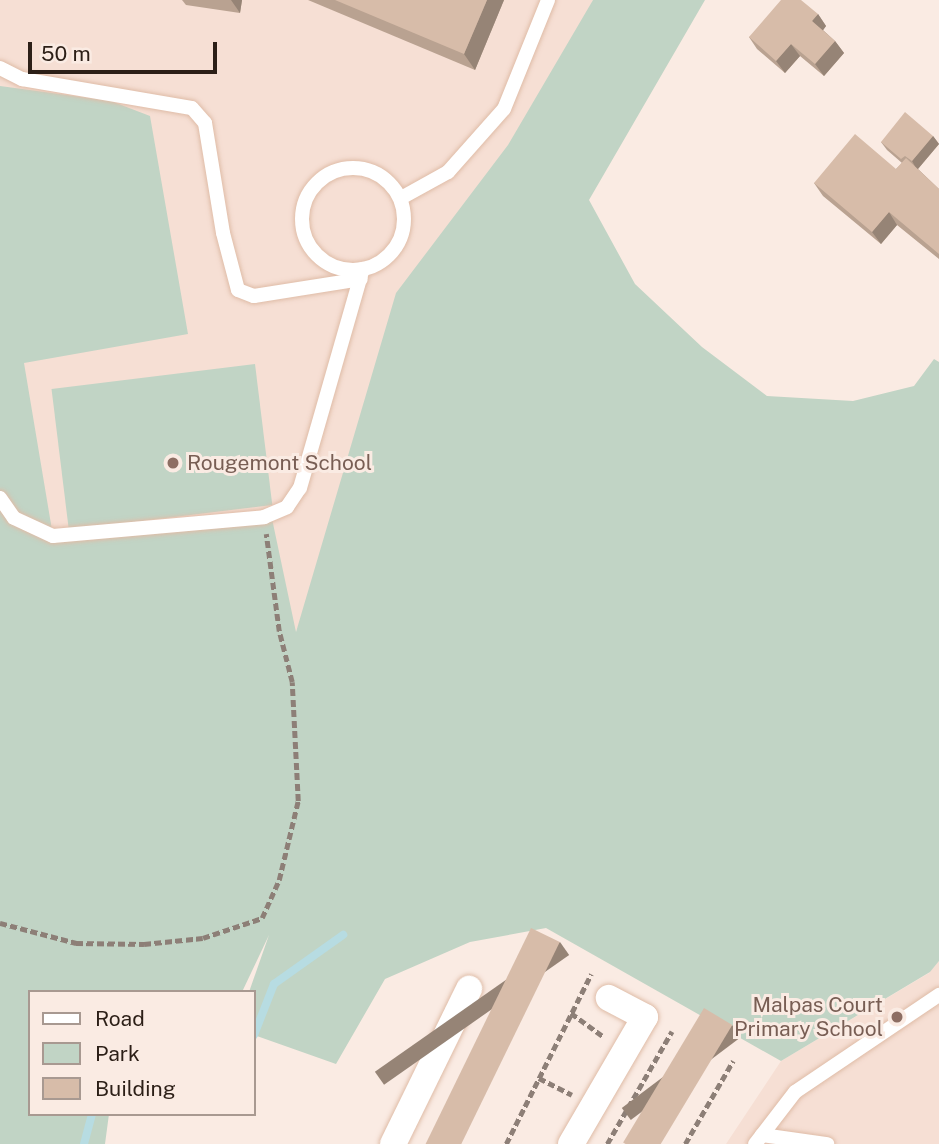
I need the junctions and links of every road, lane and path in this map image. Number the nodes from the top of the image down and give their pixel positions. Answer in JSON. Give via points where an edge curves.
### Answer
{"nodes":[{"id":1,"x":548,"y":0,"type":"edge"},
{"id":2,"x":0,"y":68,"type":"edge"},
{"id":3,"x":401,"y":198,"type":"junction"},
{"id":4,"x":362,"y":274,"type":"junction"},
{"id":5,"x":0,"y":498,"type":"edge"},
{"id":6,"x":264,"y":517,"type":"junction"},
{"id":7,"x":0,"y":923,"type":"edge"},
{"id":8,"x":591,"y":974,"type":"dead end"},
{"id":9,"x":470,"y":989,"type":"dead end"},
{"id":10,"x":939,"y":995,"type":"edge"},
{"id":11,"x":609,"y":998,"type":"dead end"},
{"id":12,"x":571,"y":1013,"type":"junction"},
{"id":13,"x":672,"y":1031,"type":"dead end"},
{"id":14,"x":622,"y":1057,"type":"junction"},
{"id":15,"x":733,"y":1061,"type":"dead end"},
{"id":16,"x":539,"y":1078,"type":"junction"},
{"id":17,"x":593,"y":1106,"type":"junction"},
{"id":18,"x":758,"y":1140,"type":"edge"},
{"id":19,"x":393,"y":1144,"type":"edge"},
{"id":20,"x":506,"y":1144,"type":"edge"},
{"id":21,"x":571,"y":1144,"type":"edge"},
{"id":22,"x":607,"y":1144,"type":"edge"},
{"id":23,"x":685,"y":1144,"type":"edge"},
{"id":24,"x":827,"y":1144,"type":"edge"}],
"edges":[{"from":1,"to":3,"type":"lane","via":[[504,109],[449,172]]},
{"from":2,"to":4,"type":"lane","via":[[22,79],[191,108],[205,123],[223,233],[238,290],[254,296]]},
{"from":3,"to":4,"type":"lane","via":[[404,225],[399,242]]},
{"from":3,"to":4,"type":"lane","via":[[391,183],[359,167],[336,170],[308,192],[302,209],[304,234],[312,250],[342,269]]},
{"from":4,"to":6,"type":"lane","via":[[300,488],[287,507]]},
{"from":5,"to":6,"type":"lane","via":[[14,518],[53,536]]},
{"from":6,"to":7,"type":"path","via":[[279,631],[292,682],[298,801],[279,880],[262,918],[203,938],[144,944],[76,943]]},
{"from":8,"to":12,"type":"path"},
{"from":9,"to":19,"type":"street"},
{"from":10,"to":18,"type":"lane","via":[[795,1092]]},
{"from":11,"to":14,"type":"street","via":[[645,1017]]},
{"from":12,"to":14,"type":"path","via":[[594,1025]]},
{"from":12,"to":16,"type":"path"},
{"from":13,"to":22,"type":"path"},
{"from":14,"to":17,"type":"street"},
{"from":15,"to":23,"type":"path"},
{"from":16,"to":17,"type":"path"},
{"from":16,"to":20,"type":"path"},
{"from":17,"to":21,"type":"street"},
{"from":18,"to":24,"type":"lane"}]}
